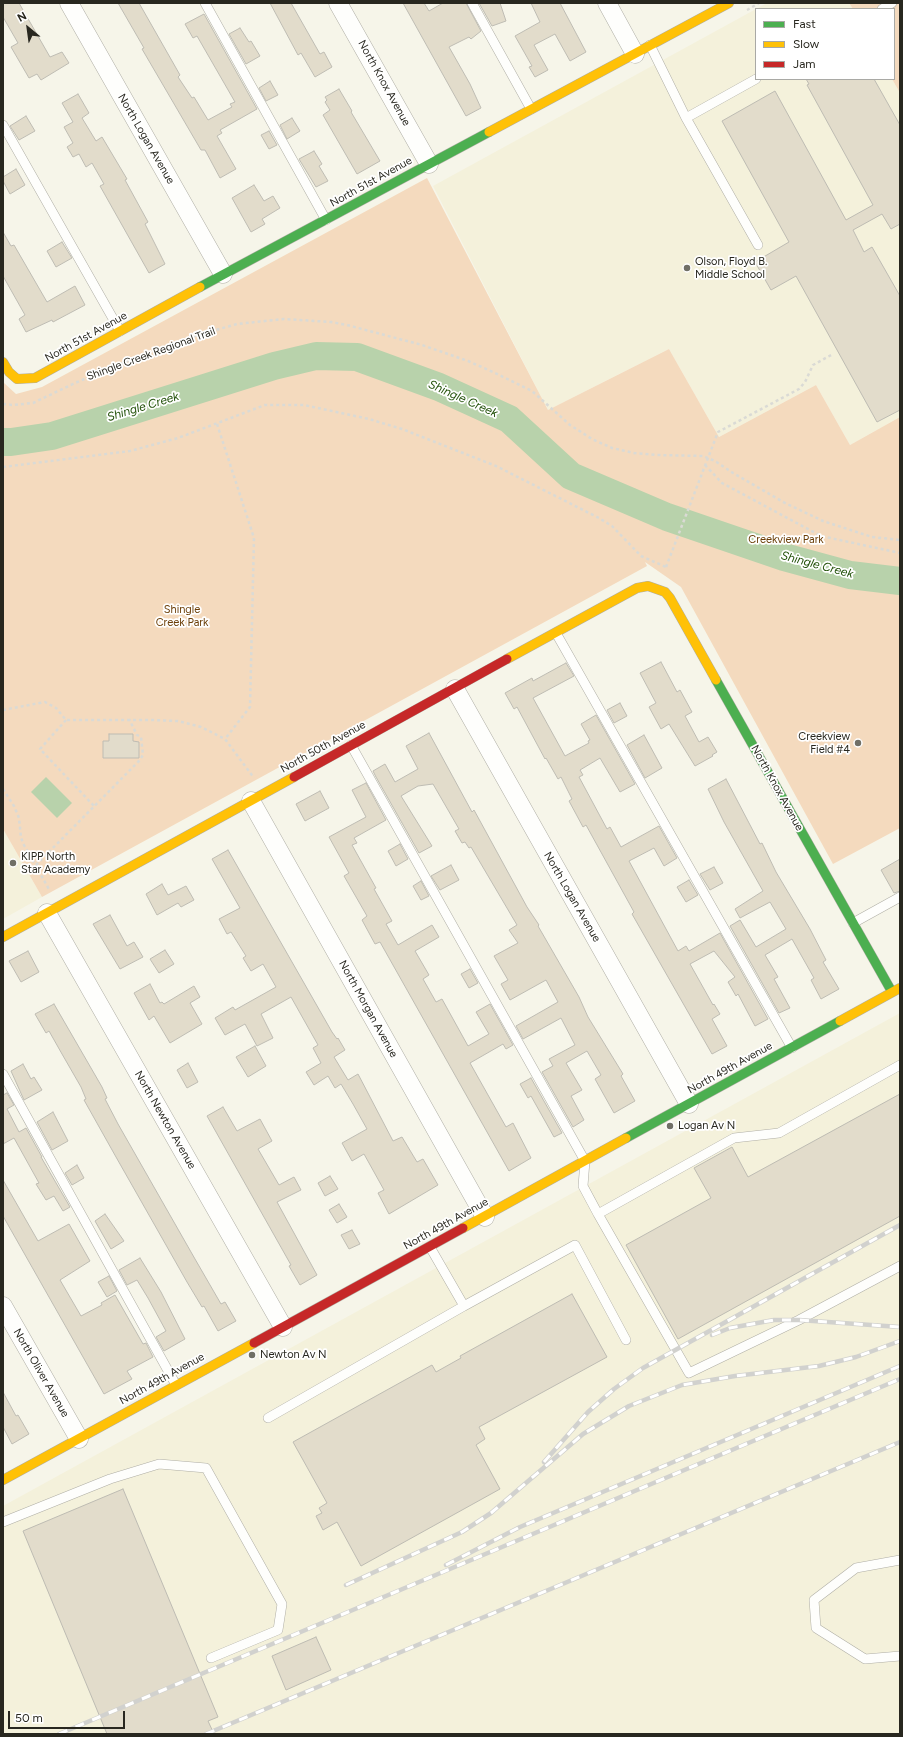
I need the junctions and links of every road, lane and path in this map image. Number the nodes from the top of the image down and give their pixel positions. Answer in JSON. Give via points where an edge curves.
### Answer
{"nodes":[{"id":1,"x":69,"y":3,"type":"edge"},
{"id":2,"x":205,"y":3,"type":"edge"},
{"id":3,"x":338,"y":3,"type":"edge"},
{"id":4,"x":472,"y":3,"type":"edge"},
{"id":5,"x":607,"y":3,"type":"edge"},
{"id":6,"x":728,"y":3,"type":"edge"},
{"id":7,"x":643,"y":50,"type":"junction"},
{"id":8,"x":755,"y":80,"type":"edge"},
{"id":9,"x":531,"y":109,"type":"junction"},
{"id":10,"x":686,"y":118,"type":"junction"},
{"id":11,"x":3,"y":125,"type":"edge"},
{"id":12,"x":429,"y":164,"type":"junction"},
{"id":13,"x":326,"y":220,"type":"junction"},
{"id":14,"x":758,"y":245,"type":"dead end"},
{"id":15,"x":223,"y":274,"type":"junction"},
{"id":16,"x":121,"y":332,"type":"junction"},
{"id":17,"x":833,"y":354,"type":"dead end"},
{"id":18,"x":3,"y":362,"type":"edge"},
{"id":19,"x":3,"y":404,"type":"edge"},
{"id":20,"x":217,"y":424,"type":"junction"},
{"id":21,"x":708,"y":458,"type":"junction"},
{"id":22,"x":705,"y":465,"type":"junction"},
{"id":23,"x":3,"y":467,"type":"edge"},
{"id":24,"x":900,"y":540,"type":"edge"},
{"id":25,"x":900,"y":553,"type":"edge"},
{"id":26,"x":666,"y":567,"type":"junction"},
{"id":27,"x":664,"y":571,"type":"dead end"},
{"id":28,"x":657,"y":588,"type":"joint"},
{"id":29,"x":556,"y":633,"type":"junction"},
{"id":30,"x":455,"y":689,"type":"junction"},
{"id":31,"x":3,"y":710,"type":"edge"},
{"id":32,"x":66,"y":720,"type":"junction"},
{"id":33,"x":129,"y":720,"type":"junction"},
{"id":34,"x":225,"y":739,"type":"junction"},
{"id":35,"x":352,"y":745,"type":"junction"},
{"id":36,"x":3,"y":789,"type":"edge"},
{"id":37,"x":257,"y":797,"type":"junction"},
{"id":38,"x":94,"y":806,"type":"junction"},
{"id":39,"x":36,"y":865,"type":"junction"},
{"id":40,"x":900,"y":897,"type":"edge"},
{"id":41,"x":53,"y":910,"type":"junction"},
{"id":42,"x":853,"y":923,"type":"junction"},
{"id":43,"x":3,"y":937,"type":"edge"},
{"id":44,"x":896,"y":990,"type":"edge"},
{"id":45,"x":792,"y":1048,"type":"junction"},
{"id":46,"x":900,"y":1065,"type":"edge"},
{"id":47,"x":3,"y":1074,"type":"edge"},
{"id":48,"x":689,"y":1104,"type":"junction"},
{"id":49,"x":585,"y":1161,"type":"junction"},
{"id":50,"x":598,"y":1214,"type":"junction"},
{"id":51,"x":485,"y":1217,"type":"junction"},
{"id":52,"x":430,"y":1246,"type":"junction"},
{"id":53,"x":900,"y":1266,"type":"edge"},
{"id":54,"x":3,"y":1306,"type":"edge"},
{"id":55,"x":464,"y":1306,"type":"junction"},
{"id":56,"x":283,"y":1327,"type":"junction"},
{"id":57,"x":626,"y":1340,"type":"dead end"},
{"id":58,"x":176,"y":1385,"type":"junction"},
{"id":59,"x":268,"y":1418,"type":"dead end"},
{"id":60,"x":79,"y":1439,"type":"junction"},
{"id":61,"x":3,"y":1480,"type":"edge"},
{"id":62,"x":3,"y":1522,"type":"edge"},
{"id":63,"x":900,"y":1560,"type":"edge"},
{"id":64,"x":900,"y":1656,"type":"edge"},
{"id":65,"x":211,"y":1658,"type":"dead end"}],
"edges":[{"from":1,"to":15,"type":"street","name":"North Logan Avenue"},
{"from":2,"to":13,"type":"lane"},
{"from":3,"to":12,"type":"street","name":"North Knox Avenue"},
{"from":4,"to":9,"type":"lane"},
{"from":5,"to":7,"type":"street"},
{"from":6,"to":7,"type":"street","name":"North 51st Avenue"},
{"from":7,"to":9,"type":"street","name":"North 51st Avenue"},
{"from":7,"to":10,"type":"lane"},
{"from":8,"to":10,"type":"lane"},
{"from":9,"to":12,"type":"street","name":"North 51st Avenue"},
{"from":10,"to":14,"type":"lane"},
{"from":11,"to":16,"type":"lane"},
{"from":12,"to":13,"type":"street","name":"North 51st Avenue"},
{"from":13,"to":15,"type":"street","name":"North 51st Avenue"},
{"from":15,"to":16,"type":"street","name":"North 51st Avenue"},
{"from":16,"to":18,"type":"street","name":"North 51st Avenue","via":[[35,378],[17,378],[9,372]]},
{"from":17,"to":21,"type":"path","via":[[813,365],[799,389],[718,432]]},
{"from":19,"to":21,"type":"path","name":"Shingle Creek Regional Trail","via":[[33,403],[132,359],[237,324],[266,320],[314,320],[347,325],[422,345],[487,369],[532,391],[570,425],[612,448],[634,453]]},
{"from":20,"to":23,"type":"path","via":[[130,451]]},
{"from":20,"to":26,"type":"path","via":[[265,406],[304,405],[402,429],[496,466],[568,501],[612,526],[641,556]]},
{"from":20,"to":34,"type":"path","via":[[254,538],[250,707]]},
{"from":21,"to":22,"type":"path"},
{"from":21,"to":24,"type":"path","name":"Shingle Creek Regional Trail","via":[[785,503],[823,521],[872,537]]},
{"from":22,"to":25,"type":"path","via":[[722,483],[821,536]]},
{"from":22,"to":26,"type":"path"},
{"from":26,"to":27,"type":"path"},
{"from":28,"to":29,"type":"street","name":"North 50th Avenue","via":[[637,588]]},
{"from":28,"to":42,"type":"street","name":"North Knox Avenue","via":[[670,598]]},
{"from":29,"to":30,"type":"street","name":"North 50th Avenue"},
{"from":29,"to":45,"type":"lane"},
{"from":30,"to":35,"type":"street","name":"North 50th Avenue"},
{"from":30,"to":48,"type":"street","name":"North Logan Avenue"},
{"from":31,"to":32,"type":"path","via":[[44,702],[56,708]]},
{"from":32,"to":33,"type":"path"},
{"from":32,"to":38,"type":"path","via":[[40,749]]},
{"from":33,"to":34,"type":"path","via":[[178,721],[201,727]]},
{"from":33,"to":38,"type":"path","via":[[137,735],[141,737],[143,755]]},
{"from":34,"to":37,"type":"path","via":[[249,770]]},
{"from":35,"to":37,"type":"street","name":"North 50th Avenue"},
{"from":35,"to":49,"type":"lane"},
{"from":36,"to":39,"type":"path","via":[[20,818],[21,838]]},
{"from":37,"to":41,"type":"street","name":"North 50th Avenue"},
{"from":37,"to":51,"type":"street","name":"North Morgan Avenue"},
{"from":38,"to":39,"type":"path"},
{"from":39,"to":41,"type":"path"},
{"from":40,"to":42,"type":"lane"},
{"from":41,"to":43,"type":"street","name":"North 50th Avenue"},
{"from":41,"to":56,"type":"street","name":"North Newton Avenue"},
{"from":42,"to":44,"type":"street","name":"North Knox Avenue"},
{"from":44,"to":45,"type":"street","name":"North 49th Avenue"},
{"from":45,"to":48,"type":"street","name":"North 49th Avenue"},
{"from":46,"to":50,"type":"lane","via":[[779,1133],[734,1138]]},
{"from":47,"to":58,"type":"lane"},
{"from":48,"to":49,"type":"street","name":"North 49th Avenue"},
{"from":49,"to":50,"type":"lane","via":[[583,1186]]},
{"from":49,"to":51,"type":"street","name":"North 49th Avenue"},
{"from":50,"to":53,"type":"lane","via":[[688,1373],[799,1320]]},
{"from":51,"to":52,"type":"street","name":"North 49th Avenue"},
{"from":52,"to":55,"type":"lane"},
{"from":52,"to":56,"type":"street","name":"North 49th Avenue"},
{"from":54,"to":60,"type":"street","name":"North Oliver Avenue"},
{"from":55,"to":57,"type":"lane","via":[[575,1245]]},
{"from":55,"to":59,"type":"lane"},
{"from":56,"to":58,"type":"street","name":"North 49th Avenue"},
{"from":58,"to":60,"type":"street","name":"North 49th Avenue"},
{"from":60,"to":61,"type":"street","name":"North 49th Avenue"},
{"from":62,"to":65,"type":"lane","via":[[110,1479],[159,1464],[206,1468],[282,1604],[278,1630]]},
{"from":63,"to":64,"type":"lane","via":[[856,1568],[814,1600],[816,1628],[865,1659]]}]}
